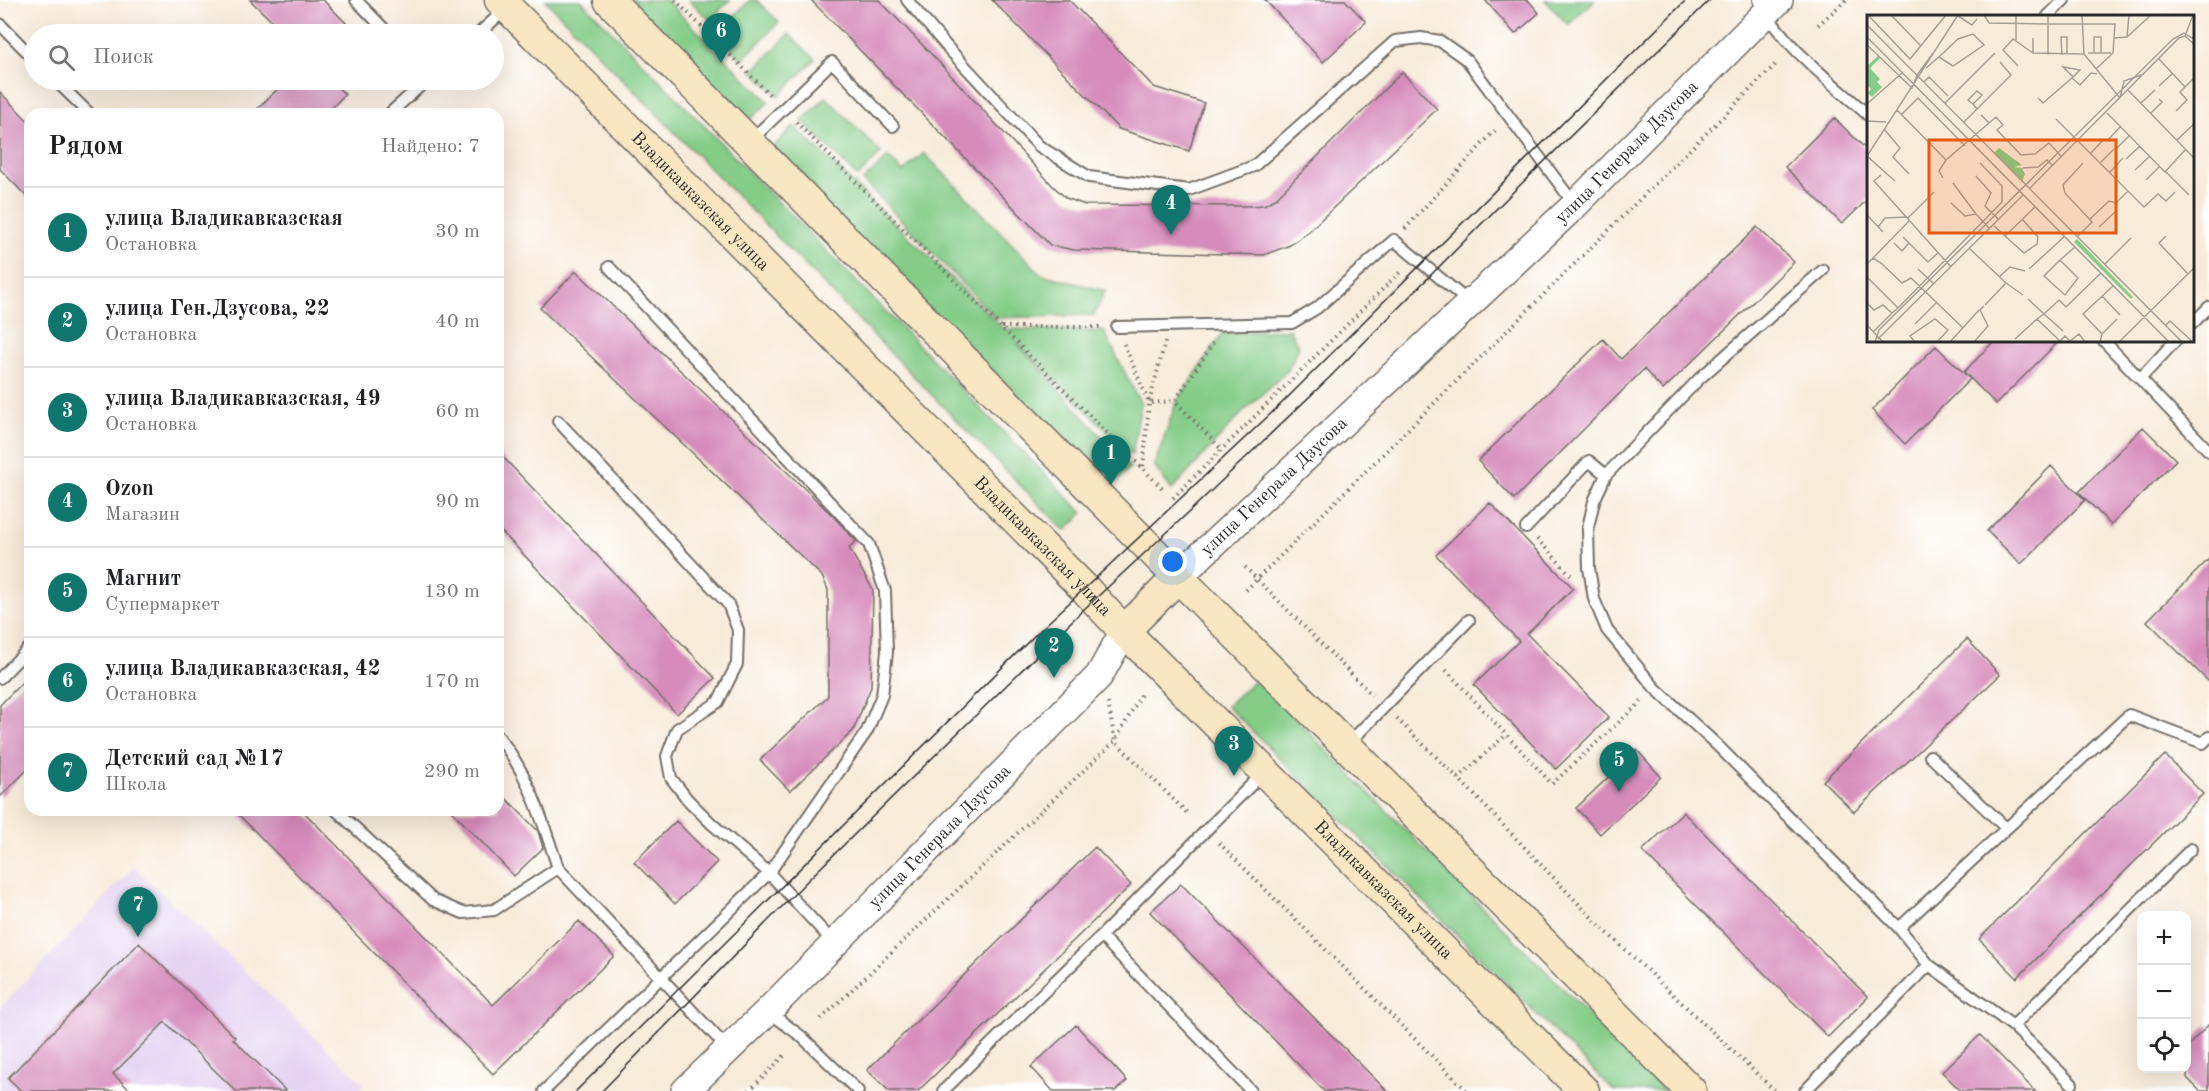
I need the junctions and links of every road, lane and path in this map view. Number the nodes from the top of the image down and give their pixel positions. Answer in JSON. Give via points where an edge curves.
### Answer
{"nodes":[{"id":1,"x":356,"y":0,"type":"edge"},
{"id":2,"x":609,"y":0,"type":"edge"},
{"id":3,"x":675,"y":0,"type":"edge"},
{"id":4,"x":907,"y":0,"type":"edge"},
{"id":5,"x":1846,"y":0,"type":"edge"},
{"id":6,"x":2064,"y":0,"type":"edge"},
{"id":7,"x":507,"y":3,"type":"edge"},
{"id":8,"x":1768,"y":4,"type":"edge"},
{"id":9,"x":2049,"y":15,"type":"edge"},
{"id":10,"x":0,"y":24,"type":"edge"},
{"id":11,"x":379,"y":24,"type":"edge"},
{"id":12,"x":487,"y":24,"type":"edge"},
{"id":13,"x":1818,"y":25,"type":"dead end"},
{"id":14,"x":24,"y":48,"type":"edge"},
{"id":15,"x":1778,"y":62,"type":"dead end"},
{"id":16,"x":65,"y":90,"type":"edge"},
{"id":17,"x":417,"y":90,"type":"edge"},
{"id":18,"x":84,"y":108,"type":"edge"},
{"id":19,"x":396,"y":108,"type":"edge"},
{"id":20,"x":783,"y":109,"type":"junction"},
{"id":21,"x":1867,"y":113,"type":"edge"},
{"id":22,"x":1509,"y":116,"type":"junction"},
{"id":23,"x":893,"y":126,"type":"dead end"},
{"id":24,"x":749,"y":142,"type":"junction"},
{"id":25,"x":1575,"y":206,"type":"junction"},
{"id":26,"x":1394,"y":240,"type":"junction"},
{"id":27,"x":1414,"y":258,"type":"junction"},
{"id":28,"x":609,"y":267,"type":"dead end"},
{"id":29,"x":1822,"y":270,"type":"dead end"},
{"id":30,"x":1470,"y":303,"type":"junction"},
{"id":31,"x":2209,"y":307,"type":"edge"},
{"id":32,"x":2194,"y":323,"type":"edge"},
{"id":33,"x":1225,"y":325,"type":"junction"},
{"id":34,"x":1002,"y":327,"type":"junction"},
{"id":35,"x":1117,"y":327,"type":"junction"},
{"id":36,"x":1169,"y":327,"type":"junction"},
{"id":37,"x":2105,"y":342,"type":"edge"},
{"id":38,"x":2174,"y":342,"type":"edge"},
{"id":39,"x":2141,"y":378,"type":"junction"},
{"id":40,"x":1175,"y":401,"type":"junction"},
{"id":41,"x":1149,"y":403,"type":"junction"},
{"id":42,"x":558,"y":422,"type":"dead end"},
{"id":43,"x":1222,"y":450,"type":"junction"},
{"id":44,"x":2209,"y":451,"type":"edge"},
{"id":45,"x":1143,"y":470,"type":"junction"},
{"id":46,"x":1606,"y":475,"type":"junction"},
{"id":47,"x":1163,"y":489,"type":"dead end"},
{"id":48,"x":1173,"y":498,"type":"dead end"},
{"id":49,"x":1526,"y":528,"type":"joint"},
{"id":50,"x":1245,"y":567,"type":"dead end"},
{"id":51,"x":1178,"y":577,"type":"junction"},
{"id":52,"x":1258,"y":579,"type":"junction"},
{"id":53,"x":1246,"y":590,"type":"dead end"},
{"id":54,"x":1594,"y":598,"type":"junction"},
{"id":55,"x":1469,"y":620,"type":"dead end"},
{"id":56,"x":1124,"y":631,"type":"junction"},
{"id":57,"x":24,"y":653,"type":"edge"},
{"id":58,"x":1433,"y":657,"type":"junction"},
{"id":59,"x":0,"y":678,"type":"edge"},
{"id":60,"x":1655,"y":688,"type":"junction"},
{"id":61,"x":1143,"y":691,"type":"dead end"},
{"id":62,"x":1108,"y":701,"type":"dead end"},
{"id":63,"x":1383,"y":706,"type":"junction"},
{"id":64,"x":1506,"y":735,"type":"junction"},
{"id":65,"x":2209,"y":737,"type":"edge"},
{"id":66,"x":1114,"y":741,"type":"junction"},
{"id":67,"x":504,"y":744,"type":"edge"},
{"id":68,"x":1346,"y":746,"type":"junction"},
{"id":69,"x":1930,"y":756,"type":"dead end"},
{"id":70,"x":1265,"y":771,"type":"junction"},
{"id":71,"x":1458,"y":778,"type":"junction"},
{"id":72,"x":1188,"y":814,"type":"dead end"},
{"id":73,"x":342,"y":816,"type":"edge"},
{"id":74,"x":2006,"y":828,"type":"junction"},
{"id":75,"x":1218,"y":843,"type":"dead end"},
{"id":76,"x":2191,"y":849,"type":"dead end"},
{"id":77,"x":558,"y":868,"type":"junction"},
{"id":78,"x":769,"y":873,"type":"junction"},
{"id":79,"x":1899,"y":928,"type":"junction"},
{"id":80,"x":1101,"y":936,"type":"junction"},
{"id":81,"x":835,"y":944,"type":"junction"},
{"id":82,"x":1929,"y":965,"type":"junction"},
{"id":83,"x":662,"y":978,"type":"junction"},
{"id":84,"x":768,"y":1011,"type":"junction"},
{"id":85,"x":821,"y":1019,"type":"dead end"},
{"id":86,"x":2013,"y":1026,"type":"junction"},
{"id":87,"x":728,"y":1049,"type":"junction"},
{"id":88,"x":786,"y":1054,"type":"dead end"},
{"id":89,"x":2072,"y":1084,"type":"dead end"},
{"id":90,"x":544,"y":1091,"type":"edge"},
{"id":91,"x":685,"y":1091,"type":"edge"},
{"id":92,"x":749,"y":1091,"type":"edge"},
{"id":93,"x":858,"y":1091,"type":"edge"},
{"id":94,"x":943,"y":1091,"type":"edge"},
{"id":95,"x":1251,"y":1091,"type":"edge"},
{"id":96,"x":1467,"y":1091,"type":"edge"},
{"id":97,"x":1584,"y":1091,"type":"edge"},
{"id":98,"x":1691,"y":1091,"type":"edge"},
{"id":99,"x":1775,"y":1091,"type":"edge"},
{"id":100,"x":1805,"y":1091,"type":"edge"}],
"edges":[{"from":1,"to":11,"type":"lane"},
{"from":2,"to":24,"type":"main road"},
{"from":3,"to":20,"type":"path"},
{"from":4,"to":22,"type":"lane","via":[[1039,146],[1089,177],[1189,190],[1254,166],[1395,41],[1440,41],[1467,60]]},
{"from":5,"to":13,"type":"path"},
{"from":6,"to":9,"type":"lane"},
{"from":7,"to":12,"type":"lane"},
{"from":7,"to":56,"type":"main road","name":"Владикавказская улица"},
{"from":8,"to":21,"type":"lane","via":[[1796,48]]},
{"from":8,"to":25,"type":"street","name":"улица Генерала Дзусова"},
{"from":10,"to":14,"type":"lane"},
{"from":15,"to":52,"type":"path"},
{"from":16,"to":18,"type":"lane"},
{"from":17,"to":19,"type":"lane"},
{"from":20,"to":23,"type":"lane","via":[[832,62]]},
{"from":20,"to":24,"type":"lane"},
{"from":20,"to":34,"type":"path"},
{"from":22,"to":25,"type":"lane"},
{"from":22,"to":26,"type":"path"},
{"from":24,"to":51,"type":"main road"},
{"from":25,"to":30,"type":"street","name":"улица Генерала Дзусова"},
{"from":26,"to":27,"type":"lane"},
{"from":26,"to":33,"type":"lane","via":[[1317,308],[1292,323]]},
{"from":27,"to":30,"type":"lane"},
{"from":27,"to":43,"type":"path"},
{"from":28,"to":78,"type":"lane","via":[[869,544],[885,591],[887,652],[882,695],[867,731]]},
{"from":29,"to":46,"type":"lane","via":[[1700,378]]},
{"from":30,"to":51,"type":"street","name":"улица Генерала Дзусова"},
{"from":31,"to":32,"type":"lane"},
{"from":33,"to":36,"type":"lane"},
{"from":33,"to":40,"type":"path"},
{"from":34,"to":35,"type":"path"},
{"from":34,"to":45,"type":"path"},
{"from":35,"to":36,"type":"lane"},
{"from":35,"to":41,"type":"path"},
{"from":36,"to":41,"type":"path"},
{"from":37,"to":39,"type":"lane"},
{"from":38,"to":39,"type":"lane"},
{"from":39,"to":44,"type":"lane"},
{"from":40,"to":41,"type":"path"},
{"from":40,"to":43,"type":"path"},
{"from":41,"to":45,"type":"path"},
{"from":42,"to":78,"type":"lane","via":[[728,604],[738,630],[738,664],[718,702],[677,729],[667,756],[671,778],[688,800]]},
{"from":43,"to":48,"type":"path"},
{"from":45,"to":47,"type":"path"},
{"from":46,"to":49,"type":"lane","via":[[1590,461]]},
{"from":46,"to":54,"type":"lane","via":[[1594,501],[1588,528]]},
{"from":49,"to":54,"type":"path"},
{"from":50,"to":52,"type":"path"},
{"from":51,"to":56,"type":"main road","name":"улица Генерала Дзусова"},
{"from":51,"to":68,"type":"main road"},
{"from":52,"to":53,"type":"path"},
{"from":52,"to":63,"type":"path"},
{"from":54,"to":60,"type":"lane","via":[[1607,630]]},
{"from":55,"to":58,"type":"lane"},
{"from":56,"to":70,"type":"main road","name":"Владикавказская улица"},
{"from":56,"to":81,"type":"street","name":"улица Генерала Дзусова","via":[[1100,676]]},
{"from":57,"to":59,"type":"lane"},
{"from":58,"to":63,"type":"lane"},
{"from":58,"to":64,"type":"path"},
{"from":60,"to":64,"type":"path","via":[[1552,784]]},
{"from":60,"to":79,"type":"lane"},
{"from":61,"to":66,"type":"path"},
{"from":62,"to":66,"type":"path"},
{"from":63,"to":68,"type":"lane"},
{"from":63,"to":71,"type":"path"},
{"from":64,"to":71,"type":"path"},
{"from":65,"to":74,"type":"lane","via":[[2203,743],[2129,715]]},
{"from":66,"to":72,"type":"path"},
{"from":66,"to":85,"type":"path"},
{"from":67,"to":77,"type":"lane","via":[[528,780]]},
{"from":68,"to":98,"type":"main road"},
{"from":69,"to":74,"type":"lane"},
{"from":70,"to":80,"type":"lane"},
{"from":70,"to":97,"type":"main road","name":"Владикавказская улица"},
{"from":71,"to":99,"type":"path","via":[[1597,923]]},
{"from":73,"to":77,"type":"lane","via":[[433,900],[463,913],[494,910]]},
{"from":74,"to":79,"type":"lane"},
{"from":75,"to":96,"type":"path"},
{"from":76,"to":86,"type":"lane"},
{"from":77,"to":83,"type":"lane"},
{"from":78,"to":81,"type":"lane"},
{"from":78,"to":83,"type":"lane"},
{"from":79,"to":82,"type":"lane"},
{"from":80,"to":94,"type":"lane"},
{"from":80,"to":95,"type":"lane"},
{"from":81,"to":84,"type":"street","name":"улица Генерала Дзусова"},
{"from":82,"to":86,"type":"lane"},
{"from":82,"to":100,"type":"lane"},
{"from":83,"to":87,"type":"lane"},
{"from":83,"to":90,"type":"lane"},
{"from":84,"to":87,"type":"street","name":"улица Генерала Дзусова"},
{"from":84,"to":93,"type":"lane","via":[[802,1037]]},
{"from":86,"to":89,"type":"lane"},
{"from":87,"to":91,"type":"street","name":"улица Генерала Дзусова"},
{"from":88,"to":92,"type":"path"}]}
